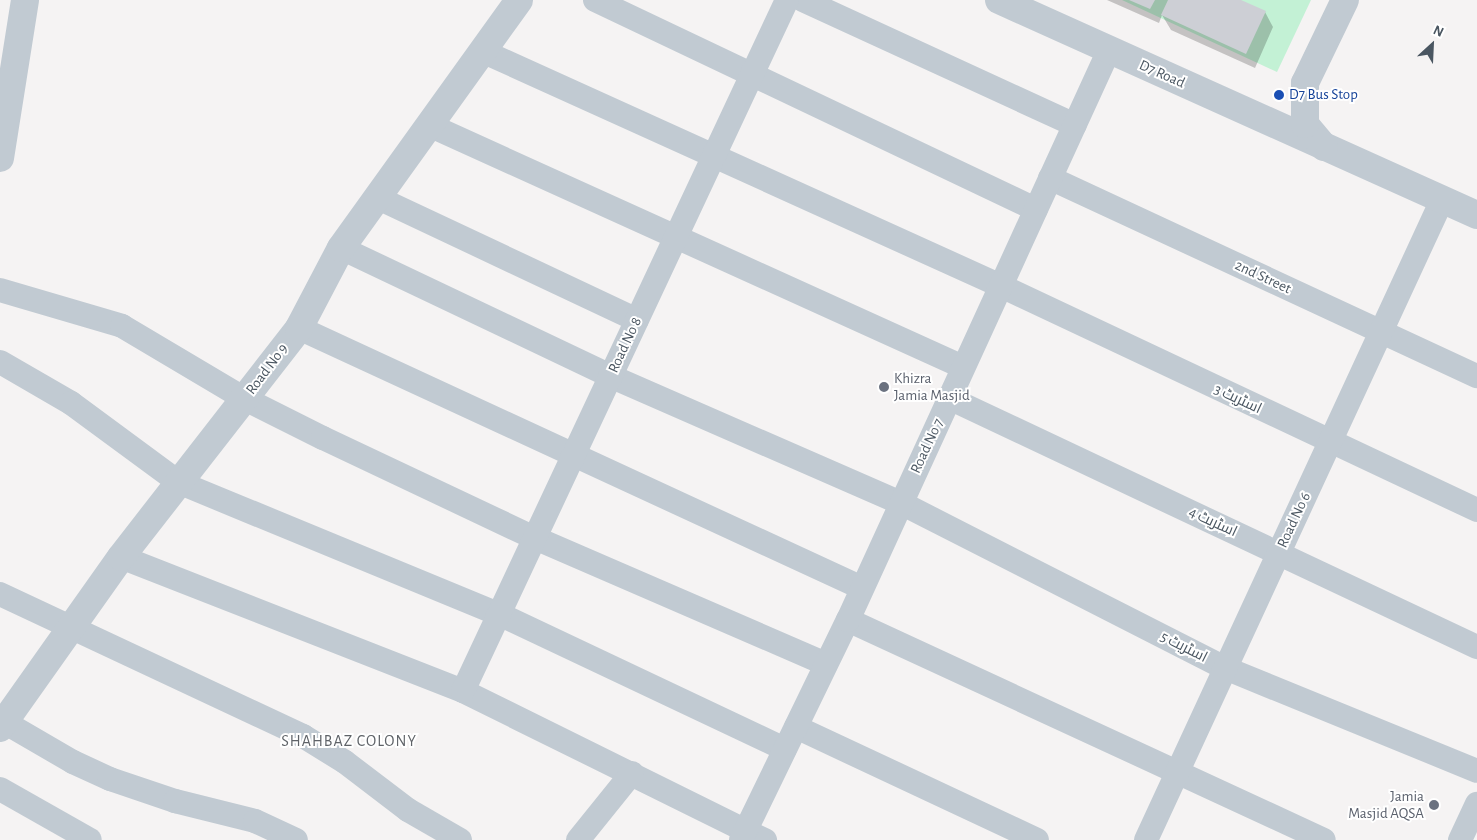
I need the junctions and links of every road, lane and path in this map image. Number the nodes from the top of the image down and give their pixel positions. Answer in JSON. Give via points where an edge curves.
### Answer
{"nodes":[{"id":1,"x":25,"y":0,"type":"edge"},
{"id":2,"x":519,"y":0,"type":"edge"},
{"id":3,"x":595,"y":0,"type":"edge"},
{"id":4,"x":787,"y":0,"type":"edge"},
{"id":5,"x":803,"y":0,"type":"edge"},
{"id":6,"x":999,"y":0,"type":"edge"},
{"id":7,"x":1345,"y":0,"type":"edge"},
{"id":8,"x":1109,"y":50,"type":"junction"},
{"id":9,"x":482,"y":51,"type":"junction"},
{"id":10,"x":8,"y":58,"type":"edge"},
{"id":11,"x":751,"y":76,"type":"junction"},
{"id":12,"x":429,"y":125,"type":"junction"},
{"id":13,"x":1075,"y":125,"type":"junction"},
{"id":14,"x":1324,"y":148,"type":"junction"},
{"id":15,"x":713,"y":157,"type":"junction"},
{"id":16,"x":0,"y":158,"type":"edge"},
{"id":17,"x":1050,"y":178,"type":"junction"},
{"id":18,"x":378,"y":198,"type":"junction"},
{"id":19,"x":1442,"y":200,"type":"junction"},
{"id":20,"x":1036,"y":209,"type":"junction"},
{"id":21,"x":1477,"y":215,"type":"edge"},
{"id":22,"x":675,"y":237,"type":"junction"},
{"id":23,"x":342,"y":248,"type":"junction"},
{"id":24,"x":1001,"y":286,"type":"junction"},
{"id":25,"x":0,"y":290,"type":"edge"},
{"id":26,"x":637,"y":320,"type":"junction"},
{"id":27,"x":299,"y":328,"type":"junction"},
{"id":28,"x":1380,"y":332,"type":"junction"},
{"id":29,"x":0,"y":362,"type":"edge"},
{"id":30,"x":963,"y":367,"type":"junction"},
{"id":31,"x":610,"y":376,"type":"junction"},
{"id":32,"x":1477,"y":376,"type":"edge"},
{"id":33,"x":949,"y":398,"type":"junction"},
{"id":34,"x":245,"y":399,"type":"junction"},
{"id":35,"x":1330,"y":443,"type":"junction"},
{"id":36,"x":574,"y":455,"type":"junction"},
{"id":37,"x":178,"y":482,"type":"junction"},
{"id":38,"x":901,"y":503,"type":"junction"},
{"id":39,"x":1477,"y":510,"type":"edge"},
{"id":40,"x":535,"y":538,"type":"junction"},
{"id":41,"x":1279,"y":553,"type":"junction"},
{"id":42,"x":121,"y":557,"type":"junction"},
{"id":43,"x":862,"y":588,"type":"junction"},
{"id":44,"x":0,"y":594,"type":"edge"},
{"id":45,"x":499,"y":614,"type":"junction"},
{"id":46,"x":848,"y":620,"type":"junction"},
{"id":47,"x":70,"y":629,"type":"junction"},
{"id":48,"x":1477,"y":647,"type":"edge"},
{"id":49,"x":826,"y":664,"type":"junction"},
{"id":50,"x":1225,"y":668,"type":"junction"},
{"id":51,"x":463,"y":691,"type":"junction"},
{"id":52,"x":2,"y":725,"type":"edge"},
{"id":53,"x":796,"y":727,"type":"junction"},
{"id":54,"x":785,"y":748,"type":"junction"},
{"id":55,"x":1178,"y":771,"type":"junction"},
{"id":56,"x":1477,"y":771,"type":"edge"},
{"id":57,"x":632,"y":773,"type":"junction"},
{"id":58,"x":0,"y":789,"type":"edge"},
{"id":59,"x":1477,"y":804,"type":"edge"},
{"id":60,"x":751,"y":836,"type":"edge"},
{"id":61,"x":90,"y":840,"type":"edge"},
{"id":62,"x":296,"y":840,"type":"edge"},
{"id":63,"x":460,"y":840,"type":"edge"},
{"id":64,"x":578,"y":840,"type":"edge"},
{"id":65,"x":1037,"y":840,"type":"edge"},
{"id":66,"x":1146,"y":840,"type":"edge"},
{"id":67,"x":1324,"y":840,"type":"edge"},
{"id":68,"x":1460,"y":840,"type":"edge"}],
"edges":[{"from":1,"to":10,"type":"street"},
{"from":2,"to":9,"type":"street","name":"Road No 9"},
{"from":3,"to":11,"type":"street"},
{"from":4,"to":11,"type":"street","name":"Road No 8"},
{"from":5,"to":13,"type":"street"},
{"from":6,"to":8,"type":"street","name":"D7 Road"},
{"from":7,"to":14,"type":"street","name":"D7 Road","via":[[1305,83],[1305,124]]},
{"from":8,"to":13,"type":"street","name":"Road No 7"},
{"from":8,"to":14,"type":"street","name":"D7 Road"},
{"from":9,"to":12,"type":"street","name":"Road No 9"},
{"from":9,"to":15,"type":"street","name":"اسٹریٹ 3"},
{"from":10,"to":16,"type":"street"},
{"from":11,"to":15,"type":"street","name":"Road No 8"},
{"from":11,"to":20,"type":"street"},
{"from":12,"to":18,"type":"street","name":"Road No 9"},
{"from":12,"to":22,"type":"street"},
{"from":13,"to":17,"type":"street","name":"Road No 7"},
{"from":14,"to":19,"type":"street","name":"D7 Road"},
{"from":15,"to":22,"type":"street","name":"Road No 8"},
{"from":15,"to":24,"type":"street","name":"اسٹریٹ 3"},
{"from":17,"to":20,"type":"street","name":"Road No 7"},
{"from":17,"to":28,"type":"street","name":"2nd Street"},
{"from":18,"to":23,"type":"street","name":"Road No 9"},
{"from":18,"to":26,"type":"street"},
{"from":19,"to":21,"type":"street","name":"D7 Road"},
{"from":19,"to":28,"type":"street","name":"Road No 6"},
{"from":20,"to":24,"type":"street","name":"Road No 7"},
{"from":22,"to":26,"type":"street","name":"Road No 8"},
{"from":22,"to":30,"type":"street"},
{"from":23,"to":27,"type":"street","name":"Road No 9"},
{"from":23,"to":31,"type":"street","name":"اسٹریٹ 5"},
{"from":24,"to":30,"type":"street","name":"Road No 7"},
{"from":24,"to":35,"type":"street","name":"اسٹریٹ 3"},
{"from":25,"to":34,"type":"street","via":[[122,326]]},
{"from":26,"to":31,"type":"street","name":"Road No 8"},
{"from":27,"to":34,"type":"street","name":"Road No 9"},
{"from":27,"to":36,"type":"street"},
{"from":28,"to":32,"type":"street","name":"2nd Street"},
{"from":28,"to":35,"type":"street","name":"Road No 6"},
{"from":29,"to":37,"type":"street","via":[[71,403]]},
{"from":30,"to":33,"type":"street","name":"Road No 7"},
{"from":31,"to":36,"type":"street","name":"Road No 8"},
{"from":31,"to":38,"type":"street","name":"اسٹریٹ 5"},
{"from":33,"to":38,"type":"street","name":"Road No 7"},
{"from":33,"to":41,"type":"street","name":"اسٹریٹ 4"},
{"from":34,"to":37,"type":"street","name":"Road No 9"},
{"from":34,"to":40,"type":"street"},
{"from":35,"to":39,"type":"street","name":"اسٹریٹ 3"},
{"from":35,"to":41,"type":"street","name":"Road No 6"},
{"from":36,"to":40,"type":"street","name":"Road No 8"},
{"from":36,"to":43,"type":"street"},
{"from":37,"to":42,"type":"street","name":"Road No 9"},
{"from":37,"to":45,"type":"street"},
{"from":38,"to":43,"type":"street","name":"Road No 7"},
{"from":38,"to":50,"type":"street","name":"اسٹریٹ 5"},
{"from":40,"to":45,"type":"street","name":"Road No 8"},
{"from":40,"to":49,"type":"street"},
{"from":41,"to":48,"type":"street","name":"اسٹریٹ 4"},
{"from":41,"to":50,"type":"street","name":"Road No 6"},
{"from":42,"to":47,"type":"street","name":"Road No 9"},
{"from":42,"to":51,"type":"street"},
{"from":43,"to":46,"type":"street","name":"Road No 7"},
{"from":44,"to":47,"type":"street"},
{"from":45,"to":51,"type":"street","name":"Road No 8"},
{"from":45,"to":54,"type":"street"},
{"from":46,"to":49,"type":"street","name":"Road No 7"},
{"from":46,"to":55,"type":"street"},
{"from":47,"to":52,"type":"street","name":"Road No 9"},
{"from":47,"to":63,"type":"street","via":[[303,736],[345,762],[408,810]]},
{"from":49,"to":53,"type":"street","name":"Road No 7"},
{"from":50,"to":55,"type":"street","name":"Road No 6"},
{"from":50,"to":56,"type":"street","name":"اسٹریٹ 5"},
{"from":51,"to":57,"type":"street"},
{"from":52,"to":62,"type":"street","via":[[110,779],[175,801],[255,822]]},
{"from":53,"to":54,"type":"street","name":"Road No 7"},
{"from":53,"to":65,"type":"street"},
{"from":54,"to":60,"type":"street","name":"Road No 7"},
{"from":55,"to":66,"type":"street","name":"Road No 6"},
{"from":55,"to":67,"type":"street"},
{"from":57,"to":60,"type":"street"},
{"from":57,"to":64,"type":"street"},
{"from":58,"to":61,"type":"street"},
{"from":59,"to":68,"type":"street"}]}
